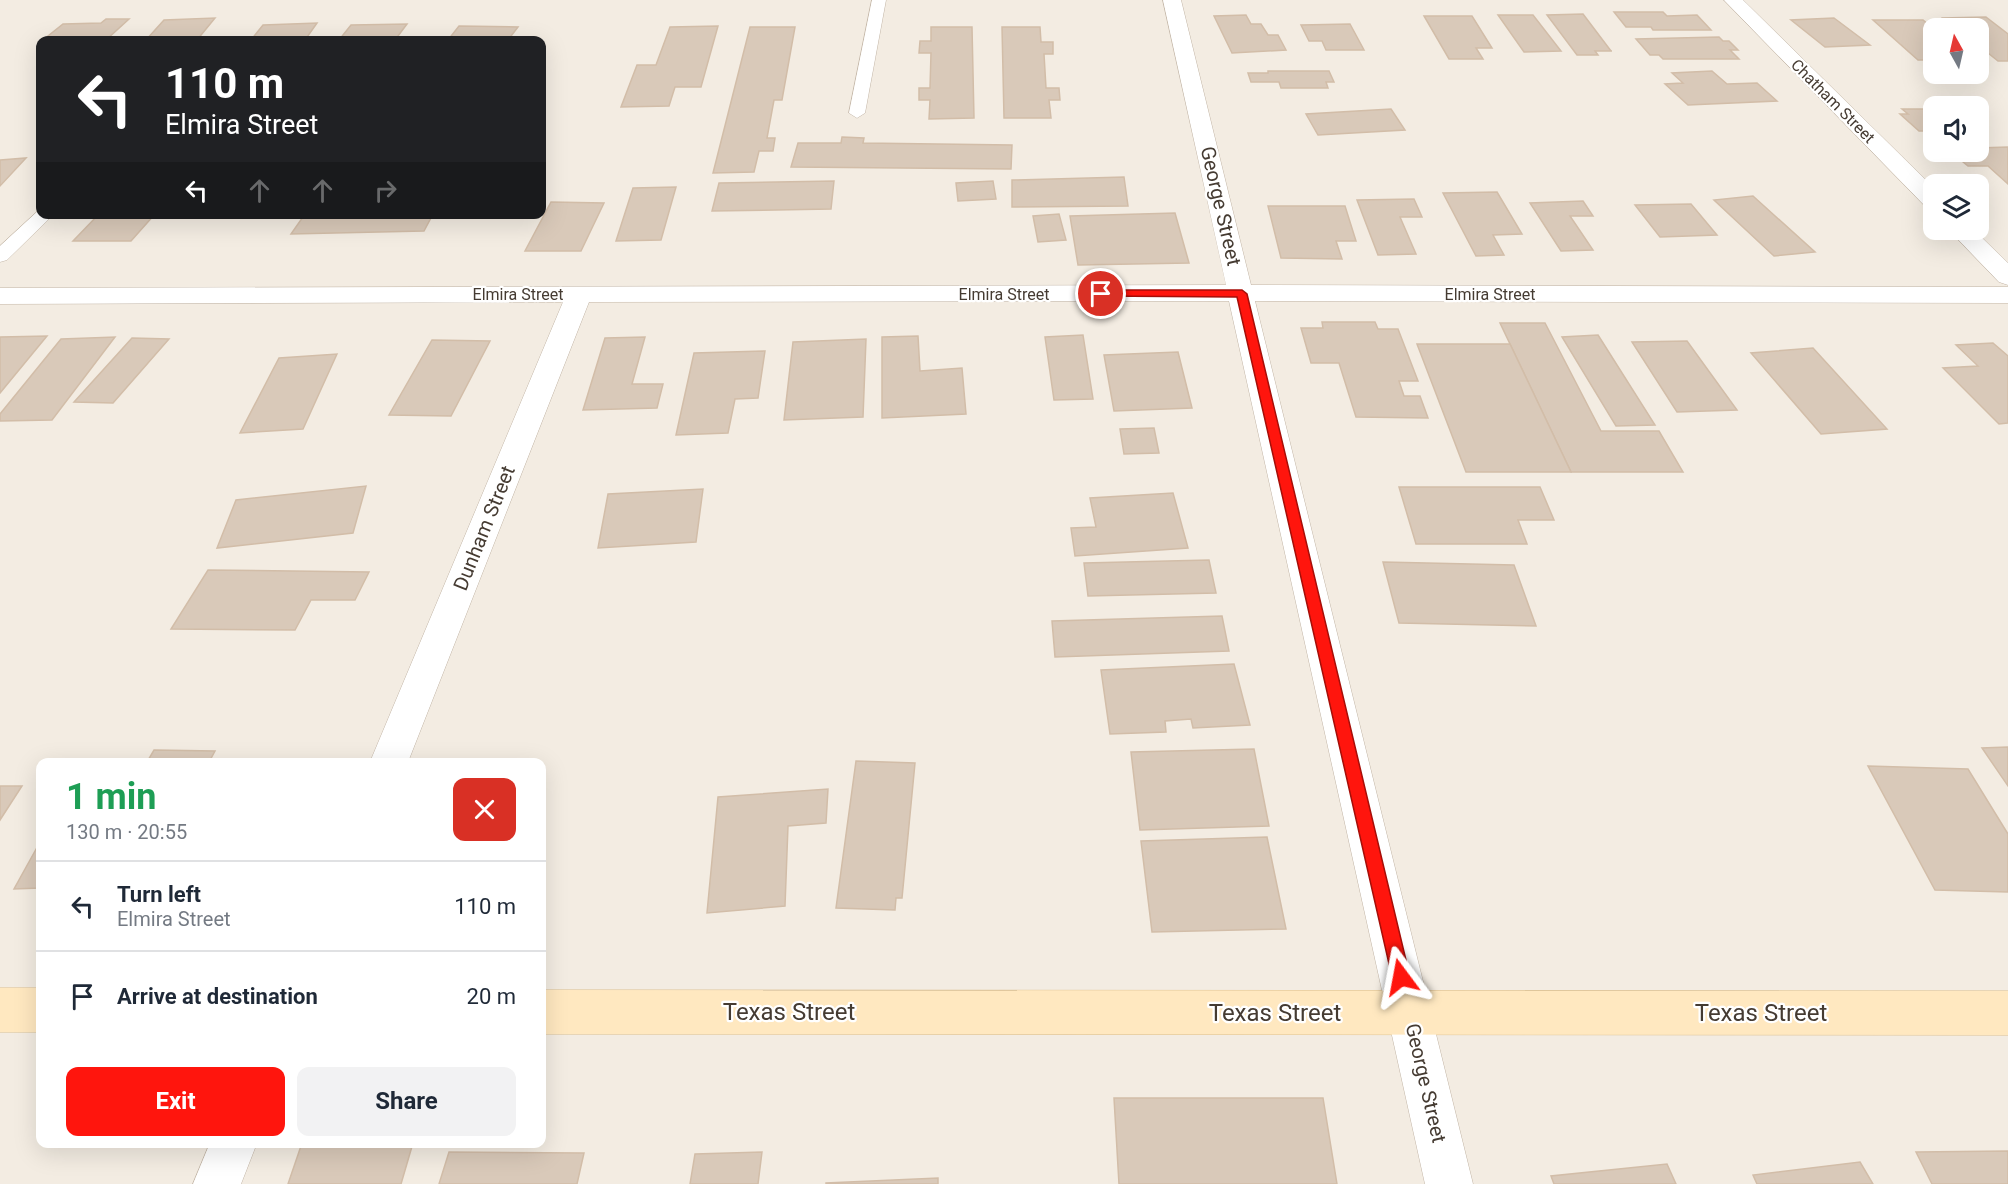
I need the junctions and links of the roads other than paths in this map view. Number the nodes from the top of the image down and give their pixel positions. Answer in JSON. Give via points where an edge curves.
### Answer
{"nodes":[{"id":1,"x":879,"y":0,"type":"edge"},
{"id":2,"x":1172,"y":0,"type":"edge"},
{"id":3,"x":1733,"y":0,"type":"edge"},
{"id":4,"x":857,"y":113,"type":"dead end"},
{"id":5,"x":1923,"y":191,"type":"edge"},
{"id":6,"x":40,"y":219,"type":"edge"},
{"id":7,"x":1971,"y":240,"type":"edge"},
{"id":8,"x":0,"y":256,"type":"edge"},
{"id":9,"x":2008,"y":277,"type":"edge"},
{"id":10,"x":579,"y":294,"type":"junction"},
{"id":11,"x":1242,"y":294,"type":"junction"},
{"id":12,"x":2008,"y":295,"type":"edge"},
{"id":13,"x":0,"y":296,"type":"edge"},
{"id":14,"x":391,"y":758,"type":"edge"},
{"id":15,"x":0,"y":1010,"type":"edge"},
{"id":16,"x":36,"y":1010,"type":"edge"},
{"id":17,"x":546,"y":1012,"type":"edge"},
{"id":18,"x":1409,"y":1012,"type":"junction"},
{"id":19,"x":2008,"y":1013,"type":"edge"},
{"id":20,"x":232,"y":1148,"type":"edge"},
{"id":21,"x":217,"y":1184,"type":"edge"},
{"id":22,"x":1449,"y":1184,"type":"edge"}],
"edges":[{"from":1,"to":4,"type":"lane"},
{"from":2,"to":11,"type":"street","name":"George Street"},
{"from":3,"to":5,"type":"street","name":"Chatham Street"},
{"from":6,"to":8,"type":"lane"},
{"from":7,"to":9,"type":"street"},
{"from":10,"to":11,"type":"street","name":"Elmira Street"},
{"from":10,"to":13,"type":"street","name":"Elmira Street"},
{"from":10,"to":14,"type":"street","name":"Dunham Street"},
{"from":11,"to":12,"type":"street","name":"Elmira Street"},
{"from":11,"to":18,"type":"street","name":"George Street"},
{"from":15,"to":16,"type":"street"},
{"from":17,"to":18,"type":"street","name":"Texas Street"},
{"from":18,"to":19,"type":"street","name":"Texas Street"},
{"from":18,"to":22,"type":"street","name":"George Street"},
{"from":20,"to":21,"type":"street"}]}
